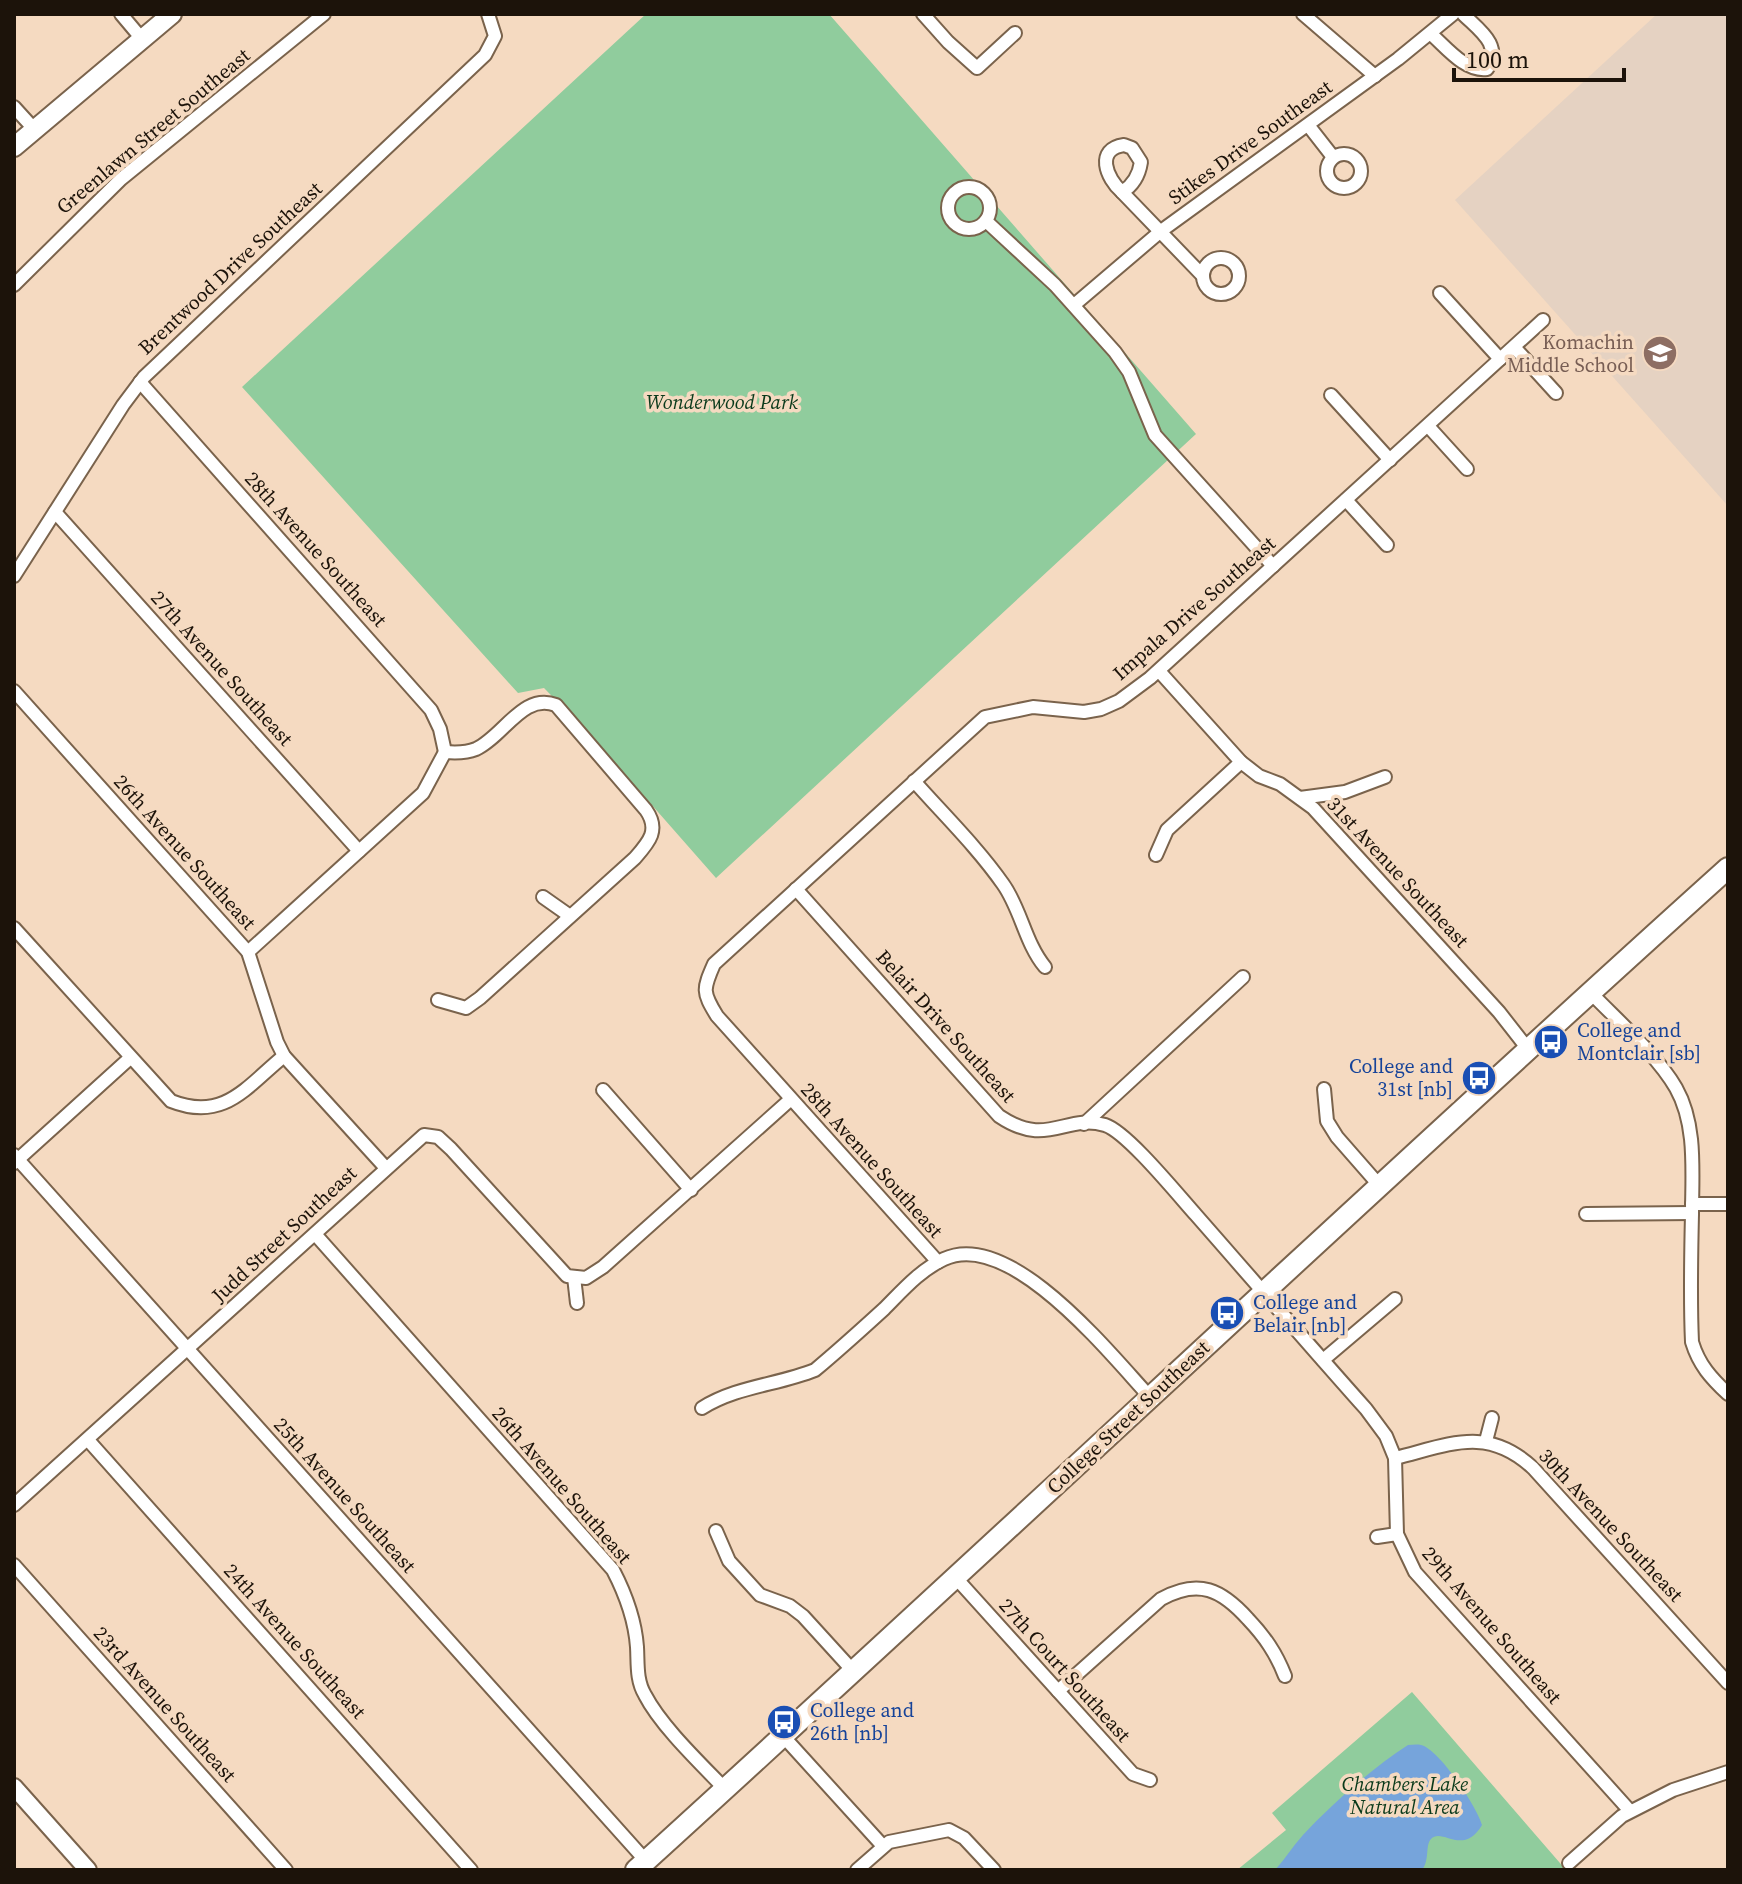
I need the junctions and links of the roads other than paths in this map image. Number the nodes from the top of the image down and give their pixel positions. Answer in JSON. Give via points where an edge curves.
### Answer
{"nodes":[{"id":1,"x":121,"y":14,"type":"edge"},
{"id":2,"x":172,"y":14,"type":"edge"},
{"id":3,"x":324,"y":14,"type":"edge"},
{"id":4,"x":488,"y":14,"type":"edge"},
{"id":5,"x":923,"y":14,"type":"edge"},
{"id":6,"x":1303,"y":14,"type":"edge"},
{"id":7,"x":1453,"y":14,"type":"edge"},
{"id":8,"x":1463,"y":14,"type":"edge"},
{"id":9,"x":1015,"y":33,"type":"dead end"},
{"id":10,"x":1431,"y":34,"type":"junction"},
{"id":11,"x":142,"y":39,"type":"junction"},
{"id":12,"x":1375,"y":76,"type":"junction"},
{"id":13,"x":14,"y":107,"type":"edge"},
{"id":14,"x":1308,"y":125,"type":"junction"},
{"id":15,"x":34,"y":129,"type":"junction"},
{"id":16,"x":14,"y":147,"type":"edge"},
{"id":17,"x":1333,"y":157,"type":"dead end"},
{"id":18,"x":1122,"y":192,"type":"dead end"},
{"id":19,"x":986,"y":221,"type":"dead end"},
{"id":20,"x":1161,"y":231,"type":"junction"},
{"id":21,"x":1203,"y":276,"type":"dead end"},
{"id":22,"x":14,"y":285,"type":"edge"},
{"id":23,"x":1440,"y":293,"type":"dead end"},
{"id":24,"x":1074,"y":305,"type":"junction"},
{"id":25,"x":1543,"y":320,"type":"dead end"},
{"id":26,"x":1514,"y":347,"type":"junction"},
{"id":27,"x":1500,"y":359,"type":"junction"},
{"id":28,"x":140,"y":382,"type":"junction"},
{"id":29,"x":1556,"y":393,"type":"dead end"},
{"id":30,"x":1331,"y":395,"type":"dead end"},
{"id":31,"x":1428,"y":426,"type":"junction"},
{"id":32,"x":1390,"y":460,"type":"junction"},
{"id":33,"x":1467,"y":469,"type":"dead end"},
{"id":34,"x":1346,"y":500,"type":"junction"},
{"id":35,"x":55,"y":512,"type":"junction"},
{"id":36,"x":1387,"y":545,"type":"dead end"},
{"id":37,"x":1273,"y":566,"type":"junction"},
{"id":38,"x":14,"y":576,"type":"edge"},
{"id":39,"x":1159,"y":671,"type":"junction"},
{"id":40,"x":14,"y":691,"type":"edge"},
{"id":41,"x":445,"y":752,"type":"junction"},
{"id":42,"x":1241,"y":762,"type":"junction"},
{"id":43,"x":1385,"y":777,"type":"dead end"},
{"id":44,"x":914,"y":781,"type":"junction"},
{"id":45,"x":1300,"y":798,"type":"junction"},
{"id":46,"x":359,"y":851,"type":"junction"},
{"id":47,"x":1156,"y":855,"type":"dead end"},
{"id":48,"x":1727,"y":872,"type":"edge"},
{"id":49,"x":796,"y":889,"type":"junction"},
{"id":50,"x":543,"y":897,"type":"dead end"},
{"id":51,"x":570,"y":916,"type":"junction"},
{"id":52,"x":14,"y":928,"type":"edge"},
{"id":53,"x":248,"y":952,"type":"junction"},
{"id":54,"x":1045,"y":967,"type":"dead end"},
{"id":55,"x":1243,"y":977,"type":"dead end"},
{"id":56,"x":704,"y":986,"type":"joint"},
{"id":57,"x":1590,"y":992,"type":"junction"},
{"id":58,"x":438,"y":1000,"type":"dead end"},
{"id":59,"x":1528,"y":1049,"type":"junction"},
{"id":60,"x":284,"y":1056,"type":"junction"},
{"id":61,"x":130,"y":1058,"type":"junction"},
{"id":62,"x":1324,"y":1089,"type":"dead end"},
{"id":63,"x":603,"y":1090,"type":"dead end"},
{"id":64,"x":791,"y":1099,"type":"junction"},
{"id":65,"x":1084,"y":1124,"type":"junction"},
{"id":66,"x":15,"y":1159,"type":"edge"},
{"id":67,"x":385,"y":1167,"type":"junction"},
{"id":68,"x":1379,"y":1185,"type":"junction"},
{"id":69,"x":691,"y":1190,"type":"junction"},
{"id":70,"x":1728,"y":1204,"type":"edge"},
{"id":71,"x":1692,"y":1208,"type":"junction"},
{"id":72,"x":1586,"y":1214,"type":"dead end"},
{"id":73,"x":315,"y":1234,"type":"junction"},
{"id":74,"x":938,"y":1262,"type":"junction"},
{"id":75,"x":574,"y":1277,"type":"junction"},
{"id":76,"x":1263,"y":1292,"type":"junction"},
{"id":77,"x":1395,"y":1299,"type":"dead end"},
{"id":78,"x":577,"y":1303,"type":"dead end"},
{"id":79,"x":188,"y":1350,"type":"junction"},
{"id":80,"x":1323,"y":1360,"type":"junction"},
{"id":81,"x":1728,"y":1394,"type":"edge"},
{"id":82,"x":1150,"y":1397,"type":"junction"},
{"id":83,"x":702,"y":1408,"type":"dead end"},
{"id":84,"x":1492,"y":1418,"type":"dead end"},
{"id":85,"x":88,"y":1440,"type":"junction"},
{"id":86,"x":1486,"y":1441,"type":"junction"},
{"id":87,"x":1395,"y":1458,"type":"junction"},
{"id":88,"x":14,"y":1505,"type":"edge"},
{"id":89,"x":716,"y":1531,"type":"dead end"},
{"id":90,"x":1397,"y":1534,"type":"junction"},
{"id":91,"x":1377,"y":1537,"type":"dead end"},
{"id":92,"x":14,"y":1565,"type":"edge"},
{"id":93,"x":956,"y":1578,"type":"junction"},
{"id":94,"x":854,"y":1672,"type":"junction"},
{"id":95,"x":1285,"y":1676,"type":"dead end"},
{"id":96,"x":1728,"y":1683,"type":"edge"},
{"id":97,"x":1058,"y":1691,"type":"junction"},
{"id":98,"x":783,"y":1736,"type":"junction"},
{"id":99,"x":1728,"y":1772,"type":"edge"},
{"id":100,"x":1150,"y":1780,"type":"dead end"},
{"id":101,"x":14,"y":1787,"type":"edge"},
{"id":102,"x":725,"y":1789,"type":"junction"},
{"id":103,"x":1630,"y":1811,"type":"junction"},
{"id":104,"x":882,"y":1845,"type":"junction"},
{"id":105,"x":1569,"y":1863,"type":"dead end"},
{"id":106,"x":641,"y":1866,"type":"edge"},
{"id":107,"x":88,"y":1870,"type":"edge"},
{"id":108,"x":286,"y":1870,"type":"edge"},
{"id":109,"x":471,"y":1870,"type":"edge"},
{"id":110,"x":857,"y":1870,"type":"edge"},
{"id":111,"x":994,"y":1870,"type":"edge"}],
"edges":[{"from":1,"to":11,"type":"street"},
{"from":2,"to":11,"type":"main road"},
{"from":3,"to":22,"type":"street","name":"Greenlawn Street Southeast","via":[[121,179]]},
{"from":4,"to":28,"type":"street","name":"Brentwood Drive Southeast","via":[[495,36],[485,55]]},
{"from":5,"to":9,"type":"street","via":[[977,68]]},
{"from":6,"to":12,"type":"street"},
{"from":7,"to":10,"type":"street","name":"Stikes Drive Southeast"},
{"from":8,"to":10,"type":"street","via":[[1491,42],[1493,60],[1487,69],[1470,67]]},
{"from":10,"to":12,"type":"street","name":"Stikes Drive Southeast"},
{"from":11,"to":15,"type":"main road"},
{"from":12,"to":14,"type":"street","name":"Stikes Drive Southeast"},
{"from":13,"to":15,"type":"street"},
{"from":14,"to":17,"type":"street"},
{"from":14,"to":20,"type":"street","name":"Stikes Drive Southeast"},
{"from":15,"to":16,"type":"main road"},
{"from":18,"to":20,"type":"street"},
{"from":19,"to":24,"type":"street"},
{"from":20,"to":21,"type":"street"},
{"from":20,"to":24,"type":"street","name":"Stikes Drive Southeast"},
{"from":23,"to":27,"type":"street"},
{"from":24,"to":37,"type":"street","via":[[1129,372],[1155,435]]},
{"from":25,"to":26,"type":"street","name":"Impala Drive Southeast"},
{"from":26,"to":27,"type":"street","name":"Impala Drive Southeast"},
{"from":26,"to":29,"type":"street"},
{"from":27,"to":31,"type":"street","name":"Impala Drive Southeast"},
{"from":28,"to":35,"type":"street","name":"Brentwood Drive Southeast"},
{"from":28,"to":41,"type":"street","name":"28th Avenue Southeast","via":[[431,710]]},
{"from":30,"to":32,"type":"street"},
{"from":31,"to":32,"type":"street","name":"Impala Drive Southeast"},
{"from":31,"to":33,"type":"street"},
{"from":32,"to":34,"type":"street","name":"Impala Drive Southeast"},
{"from":34,"to":36,"type":"street"},
{"from":34,"to":37,"type":"street","name":"Impala Drive Southeast"},
{"from":35,"to":38,"type":"street","name":"Brentwood Drive Southeast"},
{"from":35,"to":46,"type":"street","name":"27th Avenue Southeast"},
{"from":37,"to":39,"type":"street","name":"Impala Drive Southeast"},
{"from":39,"to":42,"type":"street","name":"31st Avenue Southeast"},
{"from":39,"to":44,"type":"street","name":"Impala Drive Southeast","via":[[1101,709],[1033,707],[985,717]]},
{"from":40,"to":53,"type":"street","name":"26th Avenue Southeast"},
{"from":41,"to":46,"type":"street","via":[[423,793]]},
{"from":41,"to":51,"type":"street","via":[[474,750],[531,704],[556,705],[646,810],[653,823],[645,847]]},
{"from":42,"to":45,"type":"street","name":"31st Avenue Southeast"},
{"from":42,"to":47,"type":"street","via":[[1167,830]]},
{"from":43,"to":45,"type":"street","via":[[1345,792]]},
{"from":44,"to":49,"type":"street","name":"Impala Drive Southeast"},
{"from":44,"to":54,"type":"street","via":[[1005,886]]},
{"from":45,"to":59,"type":"street","name":"31st Avenue Southeast"},
{"from":46,"to":53,"type":"street"},
{"from":48,"to":57,"type":"main road","name":"College Street Southeast"},
{"from":49,"to":56,"type":"street","name":"Impala Drive Southeast","via":[[714,964]]},
{"from":49,"to":65,"type":"street","name":"Belair Drive Southeast","via":[[999,1116],[1030,1131]]},
{"from":50,"to":51,"type":"street"},
{"from":51,"to":58,"type":"street","via":[[466,1008]]},
{"from":52,"to":61,"type":"street"},
{"from":53,"to":60,"type":"street","name":"26th Avenue Southeast"},
{"from":55,"to":65,"type":"street"},
{"from":56,"to":64,"type":"street","name":"28th Avenue Southeast","via":[[717,1016]]},
{"from":57,"to":59,"type":"main road","name":"College Street Southeast"},
{"from":57,"to":71,"type":"street","via":[[1663,1068],[1677,1090],[1691,1139]]},
{"from":59,"to":68,"type":"main road","name":"College Street Southeast"},
{"from":60,"to":61,"type":"street","via":[[227,1103],[209,1109],[171,1101]]},
{"from":60,"to":67,"type":"street","name":"26th Avenue Southeast"},
{"from":61,"to":66,"type":"street"},
{"from":62,"to":68,"type":"street","via":[[1327,1121]]},
{"from":63,"to":69,"type":"street"},
{"from":64,"to":69,"type":"street"},
{"from":64,"to":74,"type":"street","name":"28th Avenue Southeast"},
{"from":65,"to":76,"type":"street","name":"Belair Drive Southeast","via":[[1105,1125],[1127,1142]]},
{"from":66,"to":79,"type":"street","name":"25th Avenue Southeast"},
{"from":67,"to":73,"type":"street","name":"Judd Street Southeast"},
{"from":67,"to":75,"type":"street","name":"Judd Street Southeast","via":[[424,1135],[438,1137],[551,1261]]},
{"from":68,"to":76,"type":"main road","name":"College Street Southeast"},
{"from":69,"to":75,"type":"street","via":[[603,1267],[586,1278]]},
{"from":70,"to":71,"type":"street"},
{"from":71,"to":72,"type":"street"},
{"from":71,"to":81,"type":"street","via":[[1692,1342],[1706,1373]]},
{"from":73,"to":79,"type":"street","name":"Judd Street Southeast"},
{"from":73,"to":102,"type":"street","name":"26th Avenue Southeast","via":[[613,1570],[629,1603],[644,1694]]},
{"from":74,"to":82,"type":"street","name":"28th Avenue Southeast","via":[[964,1252],[986,1255],[1016,1271],[1067,1306]]},
{"from":74,"to":83,"type":"street","via":[[815,1370],[721,1396]]},
{"from":75,"to":78,"type":"street"},
{"from":76,"to":80,"type":"street","name":"29th Avenue Southeast"},
{"from":76,"to":82,"type":"main road","name":"College Street Southeast"},
{"from":77,"to":80,"type":"street"},
{"from":79,"to":85,"type":"street","name":"Judd Street Southeast"},
{"from":79,"to":106,"type":"street","name":"25th Avenue Southeast"},
{"from":80,"to":87,"type":"street","name":"29th Avenue Southeast","via":[[1386,1436]]},
{"from":82,"to":93,"type":"main road","name":"College Street Southeast"},
{"from":84,"to":86,"type":"street"},
{"from":85,"to":88,"type":"street","name":"Judd Street Southeast"},
{"from":85,"to":109,"type":"street","name":"24th Avenue Southeast"},
{"from":86,"to":87,"type":"street"},
{"from":86,"to":96,"type":"street","name":"30th Avenue Southeast","via":[[1512,1451],[1533,1468]]},
{"from":87,"to":90,"type":"street","name":"29th Avenue Southeast"},
{"from":89,"to":94,"type":"street","via":[[729,1561],[760,1595],[803,1616]]},
{"from":90,"to":91,"type":"street"},
{"from":90,"to":103,"type":"street","name":"29th Avenue Southeast","via":[[1407,1561],[1424,1584]]},
{"from":92,"to":108,"type":"street","name":"23rd Avenue Southeast"},
{"from":93,"to":94,"type":"main road","name":"College Street Southeast"},
{"from":93,"to":97,"type":"street","name":"27th Court Southeast"},
{"from":94,"to":98,"type":"main road","name":"College Street Southeast"},
{"from":95,"to":97,"type":"street","via":[[1271,1645],[1230,1599],[1204,1589],[1181,1590],[1161,1599]]},
{"from":97,"to":100,"type":"street","name":"27th Court Southeast","via":[[1133,1774]]},
{"from":98,"to":102,"type":"main road","name":"College Street Southeast"},
{"from":98,"to":104,"type":"street"},
{"from":99,"to":103,"type":"street"},
{"from":101,"to":107,"type":"street"},
{"from":102,"to":106,"type":"main road","name":"College Street Southeast"},
{"from":103,"to":105,"type":"street"},
{"from":104,"to":110,"type":"street"},
{"from":104,"to":111,"type":"street","via":[[949,1830]]}]}
